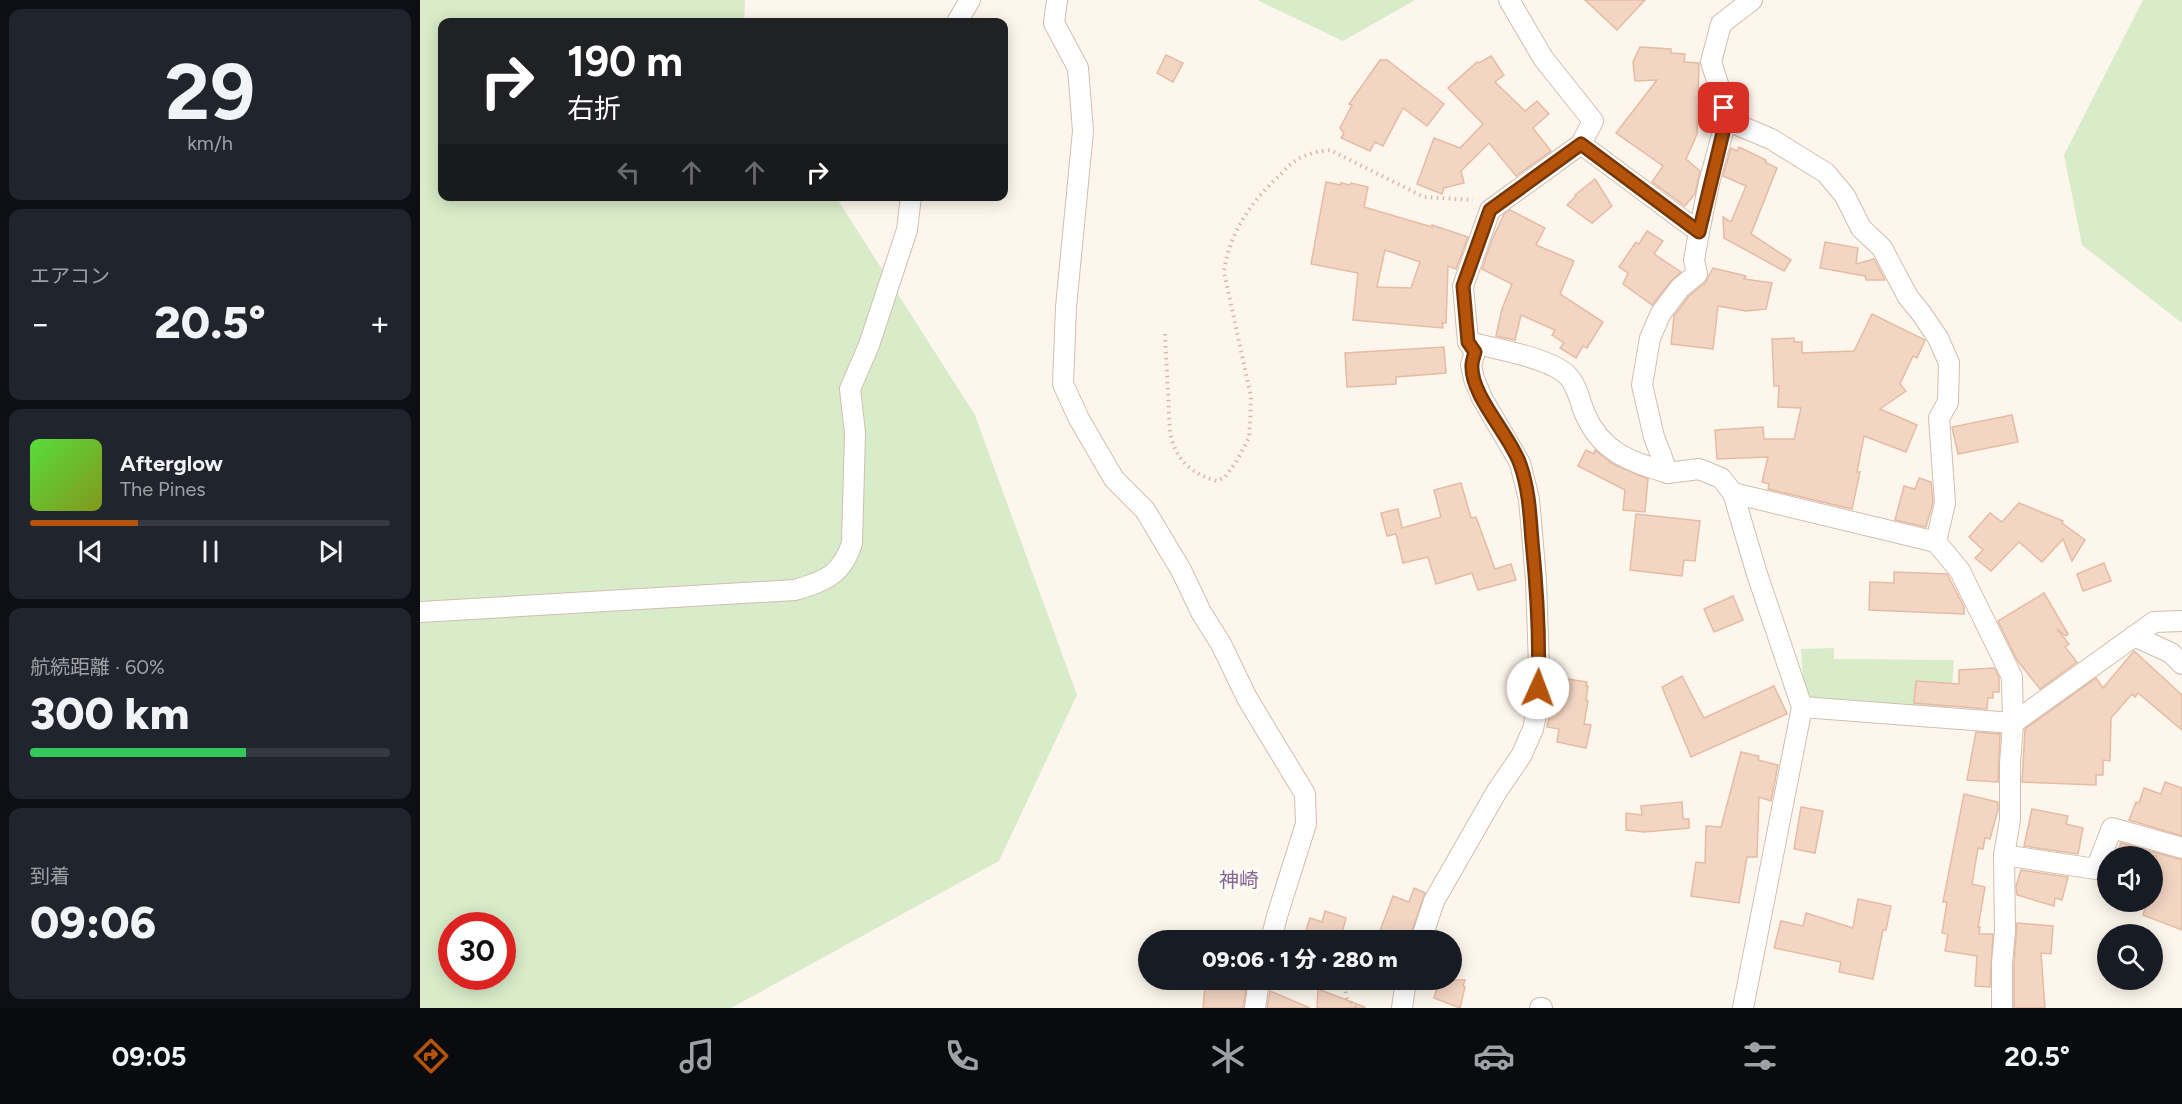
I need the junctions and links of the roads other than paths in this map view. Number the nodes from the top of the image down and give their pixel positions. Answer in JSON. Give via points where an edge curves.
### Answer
{"nodes":[{"id":1,"x":970,"y":0,"type":"edge"},
{"id":2,"x":1057,"y":0,"type":"edge"},
{"id":3,"x":1509,"y":0,"type":"edge"},
{"id":4,"x":1752,"y":0,"type":"edge"},
{"id":5,"x":959,"y":18,"type":"edge"},
{"id":6,"x":1726,"y":120,"type":"junction"},
{"id":7,"x":1581,"y":144,"type":"junction"},
{"id":8,"x":910,"y":201,"type":"edge"},
{"id":9,"x":1699,"y":232,"type":"junction"},
{"id":10,"x":1468,"y":342,"type":"junction"},
{"id":11,"x":1668,"y":473,"type":"junction"},
{"id":12,"x":1733,"y":493,"type":"junction"},
{"id":13,"x":1936,"y":542,"type":"junction"},
{"id":14,"x":420,"y":612,"type":"edge"},
{"id":15,"x":2182,"y":621,"type":"edge"},
{"id":16,"x":2134,"y":636,"type":"junction"},
{"id":17,"x":2182,"y":664,"type":"edge"},
{"id":18,"x":1802,"y":707,"type":"junction"},
{"id":19,"x":2013,"y":723,"type":"junction"},
{"id":20,"x":2182,"y":848,"type":"edge"},
{"id":21,"x":2004,"y":855,"type":"junction"},
{"id":22,"x":1274,"y":930,"type":"edge"},
{"id":23,"x":1424,"y":930,"type":"edge"},
{"id":24,"x":1258,"y":990,"type":"edge"},
{"id":25,"x":1405,"y":990,"type":"edge"},
{"id":26,"x":1256,"y":1008,"type":"edge"},
{"id":27,"x":1402,"y":1008,"type":"edge"},
{"id":28,"x":1743,"y":1008,"type":"edge"},
{"id":29,"x":2002,"y":1008,"type":"edge"}],
"edges":[{"from":1,"to":5,"type":"street"},
{"from":2,"to":22,"type":"street","via":[[1054,23],[1078,68],[1083,131],[1066,307],[1063,384],[1114,479],[1144,510],[1180,570],[1246,698],[1305,794],[1305,824]]},
{"from":3,"to":7,"type":"street","via":[[1543,58],[1593,121]]},
{"from":4,"to":6,"type":"street","via":[[1721,24],[1712,62]]},
{"from":6,"to":9,"type":"street"},
{"from":6,"to":13,"type":"street","via":[[1771,139],[1826,173],[1845,196],[1861,228],[1882,248],[1908,297],[1938,338],[1949,363],[1948,402],[1939,418],[1945,503]]},
{"from":7,"to":9,"type":"street"},
{"from":7,"to":10,"type":"street","via":[[1490,210],[1463,286]]},
{"from":8,"to":14,"type":"street","via":[[907,230],[869,345],[850,389],[855,433],[852,543],[838,571],[821,582],[795,590]]},
{"from":9,"to":11,"type":"street","via":[[1694,260],[1697,274],[1661,313],[1650,338],[1642,385],[1654,437]]},
{"from":10,"to":11,"type":"street","via":[[1539,359],[1568,375],[1600,440],[1625,459]]},
{"from":10,"to":23,"type":"street","via":[[1475,352],[1474,379],[1520,463],[1529,499],[1536,580],[1537,710],[1521,756],[1434,901]]},
{"from":11,"to":12,"type":"street","via":[[1699,469],[1721,478]]},
{"from":12,"to":13,"type":"street"},
{"from":12,"to":18,"type":"street"},
{"from":13,"to":19,"type":"street","via":[[1960,571],[2012,677]]},
{"from":15,"to":16,"type":"street","via":[[2154,622]]},
{"from":16,"to":17,"type":"street","via":[[2170,653]]},
{"from":16,"to":19,"type":"street"},
{"from":18,"to":19,"type":"street"},
{"from":18,"to":28,"type":"street"},
{"from":19,"to":21,"type":"street","via":[[2010,820]]},
{"from":20,"to":21,"type":"street","via":[[2112,828],[2096,869]]},
{"from":21,"to":29,"type":"street"},
{"from":24,"to":26,"type":"street"},
{"from":25,"to":27,"type":"street"}]}
